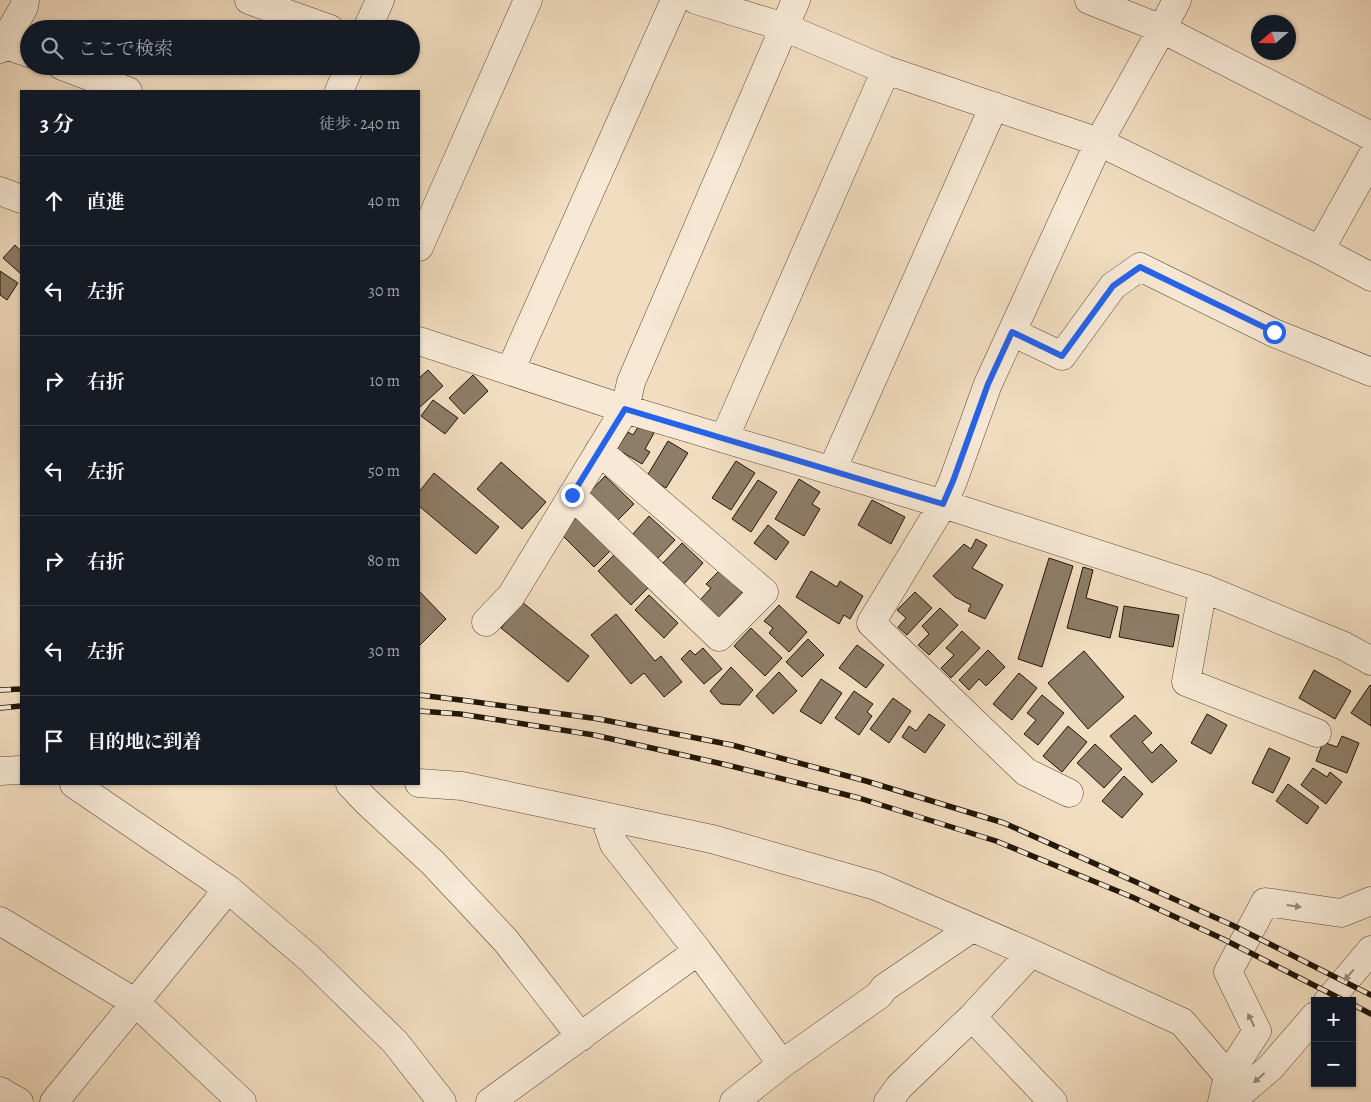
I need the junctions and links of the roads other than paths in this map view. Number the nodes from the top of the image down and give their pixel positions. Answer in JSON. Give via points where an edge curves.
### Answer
{"nodes":[{"id":1,"x":26,"y":0,"type":"edge"},
{"id":2,"x":249,"y":0,"type":"edge"},
{"id":3,"x":380,"y":0,"type":"edge"},
{"id":4,"x":528,"y":0,"type":"edge"},
{"id":5,"x":675,"y":0,"type":"edge"},
{"id":6,"x":696,"y":0,"type":"edge"},
{"id":7,"x":796,"y":0,"type":"edge"},
{"id":8,"x":1089,"y":0,"type":"edge"},
{"id":9,"x":1177,"y":0,"type":"edge"},
{"id":10,"x":305,"y":20,"type":"edge"},
{"id":11,"x":371,"y":20,"type":"edge"},
{"id":12,"x":784,"y":26,"type":"junction"},
{"id":13,"x":1162,"y":30,"type":"junction"},
{"id":14,"x":2,"y":46,"type":"edge"},
{"id":15,"x":20,"y":51,"type":"edge"},
{"id":16,"x":886,"y":70,"type":"junction"},
{"id":17,"x":86,"y":75,"type":"edge"},
{"id":18,"x":346,"y":75,"type":"edge"},
{"id":19,"x":125,"y":90,"type":"edge"},
{"id":20,"x":339,"y":90,"type":"edge"},
{"id":21,"x":994,"y":106,"type":"junction"},
{"id":22,"x":1371,"y":136,"type":"edge"},
{"id":23,"x":1099,"y":142,"type":"junction"},
{"id":24,"x":1371,"y":158,"type":"edge"},
{"id":25,"x":0,"y":191,"type":"edge"},
{"id":26,"x":20,"y":199,"type":"edge"},
{"id":27,"x":420,"y":245,"type":"edge"},
{"id":28,"x":1320,"y":250,"type":"junction"},
{"id":29,"x":1371,"y":277,"type":"edge"},
{"id":30,"x":1012,"y":332,"type":"junction"},
{"id":31,"x":420,"y":341,"type":"edge"},
{"id":32,"x":510,"y":371,"type":"junction"},
{"id":33,"x":1371,"y":372,"type":"edge"},
{"id":34,"x":625,"y":409,"type":"junction"},
{"id":35,"x":724,"y":438,"type":"junction"},
{"id":36,"x":599,"y":451,"type":"junction"},
{"id":37,"x":832,"y":470,"type":"junction"},
{"id":38,"x":572,"y":495,"type":"junction"},
{"id":39,"x":943,"y":504,"type":"junction"},
{"id":40,"x":1203,"y":588,"type":"junction"},
{"id":41,"x":486,"y":622,"type":"dead end"},
{"id":42,"x":1371,"y":661,"type":"edge"},
{"id":43,"x":1317,"y":733,"type":"dead end"},
{"id":44,"x":20,"y":770,"type":"edge"},
{"id":45,"x":0,"y":771,"type":"edge"},
{"id":46,"x":420,"y":783,"type":"edge"},
{"id":47,"x":75,"y":785,"type":"edge"},
{"id":48,"x":351,"y":785,"type":"edge"},
{"id":49,"x":1070,"y":793,"type":"dead end"},
{"id":50,"x":604,"y":816,"type":"junction"},
{"id":51,"x":228,"y":889,"type":"junction"},
{"id":52,"x":1371,"y":901,"type":"edge"},
{"id":53,"x":0,"y":921,"type":"edge"},
{"id":54,"x":972,"y":928,"type":"junction"},
{"id":55,"x":1371,"y":950,"type":"edge"},
{"id":56,"x":698,"y":951,"type":"junction"},
{"id":57,"x":1032,"y":953,"type":"junction"},
{"id":58,"x":1331,"y":997,"type":"edge"},
{"id":59,"x":136,"y":1003,"type":"junction"},
{"id":60,"x":972,"y":1016,"type":"junction"},
{"id":61,"x":1311,"y":1021,"type":"edge"},
{"id":62,"x":581,"y":1036,"type":"junction"},
{"id":63,"x":782,"y":1064,"type":"junction"},
{"id":64,"x":0,"y":1091,"type":"edge"},
{"id":65,"x":1227,"y":1093,"type":"edge"},
{"id":66,"x":900,"y":1097,"type":"edge"},
{"id":67,"x":19,"y":1102,"type":"edge"},
{"id":68,"x":54,"y":1102,"type":"edge"},
{"id":69,"x":242,"y":1102,"type":"edge"},
{"id":70,"x":442,"y":1102,"type":"edge"},
{"id":71,"x":490,"y":1102,"type":"edge"},
{"id":72,"x":734,"y":1102,"type":"edge"},
{"id":73,"x":1053,"y":1102,"type":"edge"}],
"edges":[{"from":1,"to":14,"type":"street"},
{"from":2,"to":10,"type":"street"},
{"from":3,"to":11,"type":"street"},
{"from":4,"to":27,"type":"street"},
{"from":5,"to":32,"type":"street"},
{"from":6,"to":12,"type":"street"},
{"from":7,"to":12,"type":"street"},
{"from":8,"to":13,"type":"street"},
{"from":9,"to":13,"type":"street"},
{"from":12,"to":16,"type":"street"},
{"from":12,"to":34,"type":"street","via":[[632,382]]},
{"from":13,"to":22,"type":"street"},
{"from":13,"to":23,"type":"street"},
{"from":14,"to":15,"type":"street"},
{"from":16,"to":21,"type":"street"},
{"from":16,"to":35,"type":"street"},
{"from":17,"to":19,"type":"street"},
{"from":18,"to":20,"type":"street"},
{"from":21,"to":23,"type":"street"},
{"from":21,"to":37,"type":"street"},
{"from":23,"to":28,"type":"street"},
{"from":23,"to":30,"type":"street"},
{"from":24,"to":28,"type":"street"},
{"from":25,"to":26,"type":"street"},
{"from":28,"to":29,"type":"street"},
{"from":30,"to":33,"type":"street","via":[[1062,356],[1113,286],[1140,267],[1274,332]]},
{"from":30,"to":39,"type":"street","via":[[988,384]]},
{"from":31,"to":32,"type":"street"},
{"from":32,"to":34,"type":"street"},
{"from":34,"to":35,"type":"street"},
{"from":34,"to":36,"type":"street"},
{"from":35,"to":37,"type":"street"},
{"from":36,"to":38,"type":"street"},
{"from":36,"to":38,"type":"street","via":[[764,592],[719,637]]},
{"from":37,"to":39,"type":"street"},
{"from":38,"to":41,"type":"street","via":[[511,596]]},
{"from":39,"to":40,"type":"street"},
{"from":39,"to":49,"type":"street","via":[[871,623],[1026,772]]},
{"from":40,"to":42,"type":"street","via":[[1344,646]]},
{"from":40,"to":43,"type":"street","via":[[1186,682]]},
{"from":44,"to":45,"type":"street"},
{"from":46,"to":50,"type":"street","via":[[462,786]]},
{"from":47,"to":51,"type":"street"},
{"from":48,"to":62,"type":"street","via":[[433,863],[506,941]]},
{"from":50,"to":54,"type":"street","via":[[712,840],[876,886]]},
{"from":50,"to":56,"type":"street","via":[[614,844]]},
{"from":51,"to":59,"type":"street"},
{"from":51,"to":70,"type":"street","via":[[310,959],[395,1042]]},
{"from":65,"to":52,"type":"street","one_way":true,"via":[[1257,1031],[1228,972],[1265,902],[1341,913]]},
{"from":53,"to":59,"type":"street"},
{"from":54,"to":57,"type":"street"},
{"from":54,"to":63,"type":"street"},
{"from":55,"to":58,"type":"street","one_way":true},
{"from":56,"to":62,"type":"street"},
{"from":56,"to":63,"type":"street"},
{"from":57,"to":60,"type":"street"},
{"from":57,"to":65,"type":"street","via":[[1182,1022]]},
{"from":59,"to":68,"type":"street"},
{"from":59,"to":69,"type":"street"},
{"from":60,"to":66,"type":"street"},
{"from":60,"to":73,"type":"street"},
{"from":61,"to":65,"type":"street","one_way":true,"via":[[1270,1068]]},
{"from":62,"to":71,"type":"street"},
{"from":63,"to":72,"type":"street"},
{"from":64,"to":67,"type":"street"}]}
